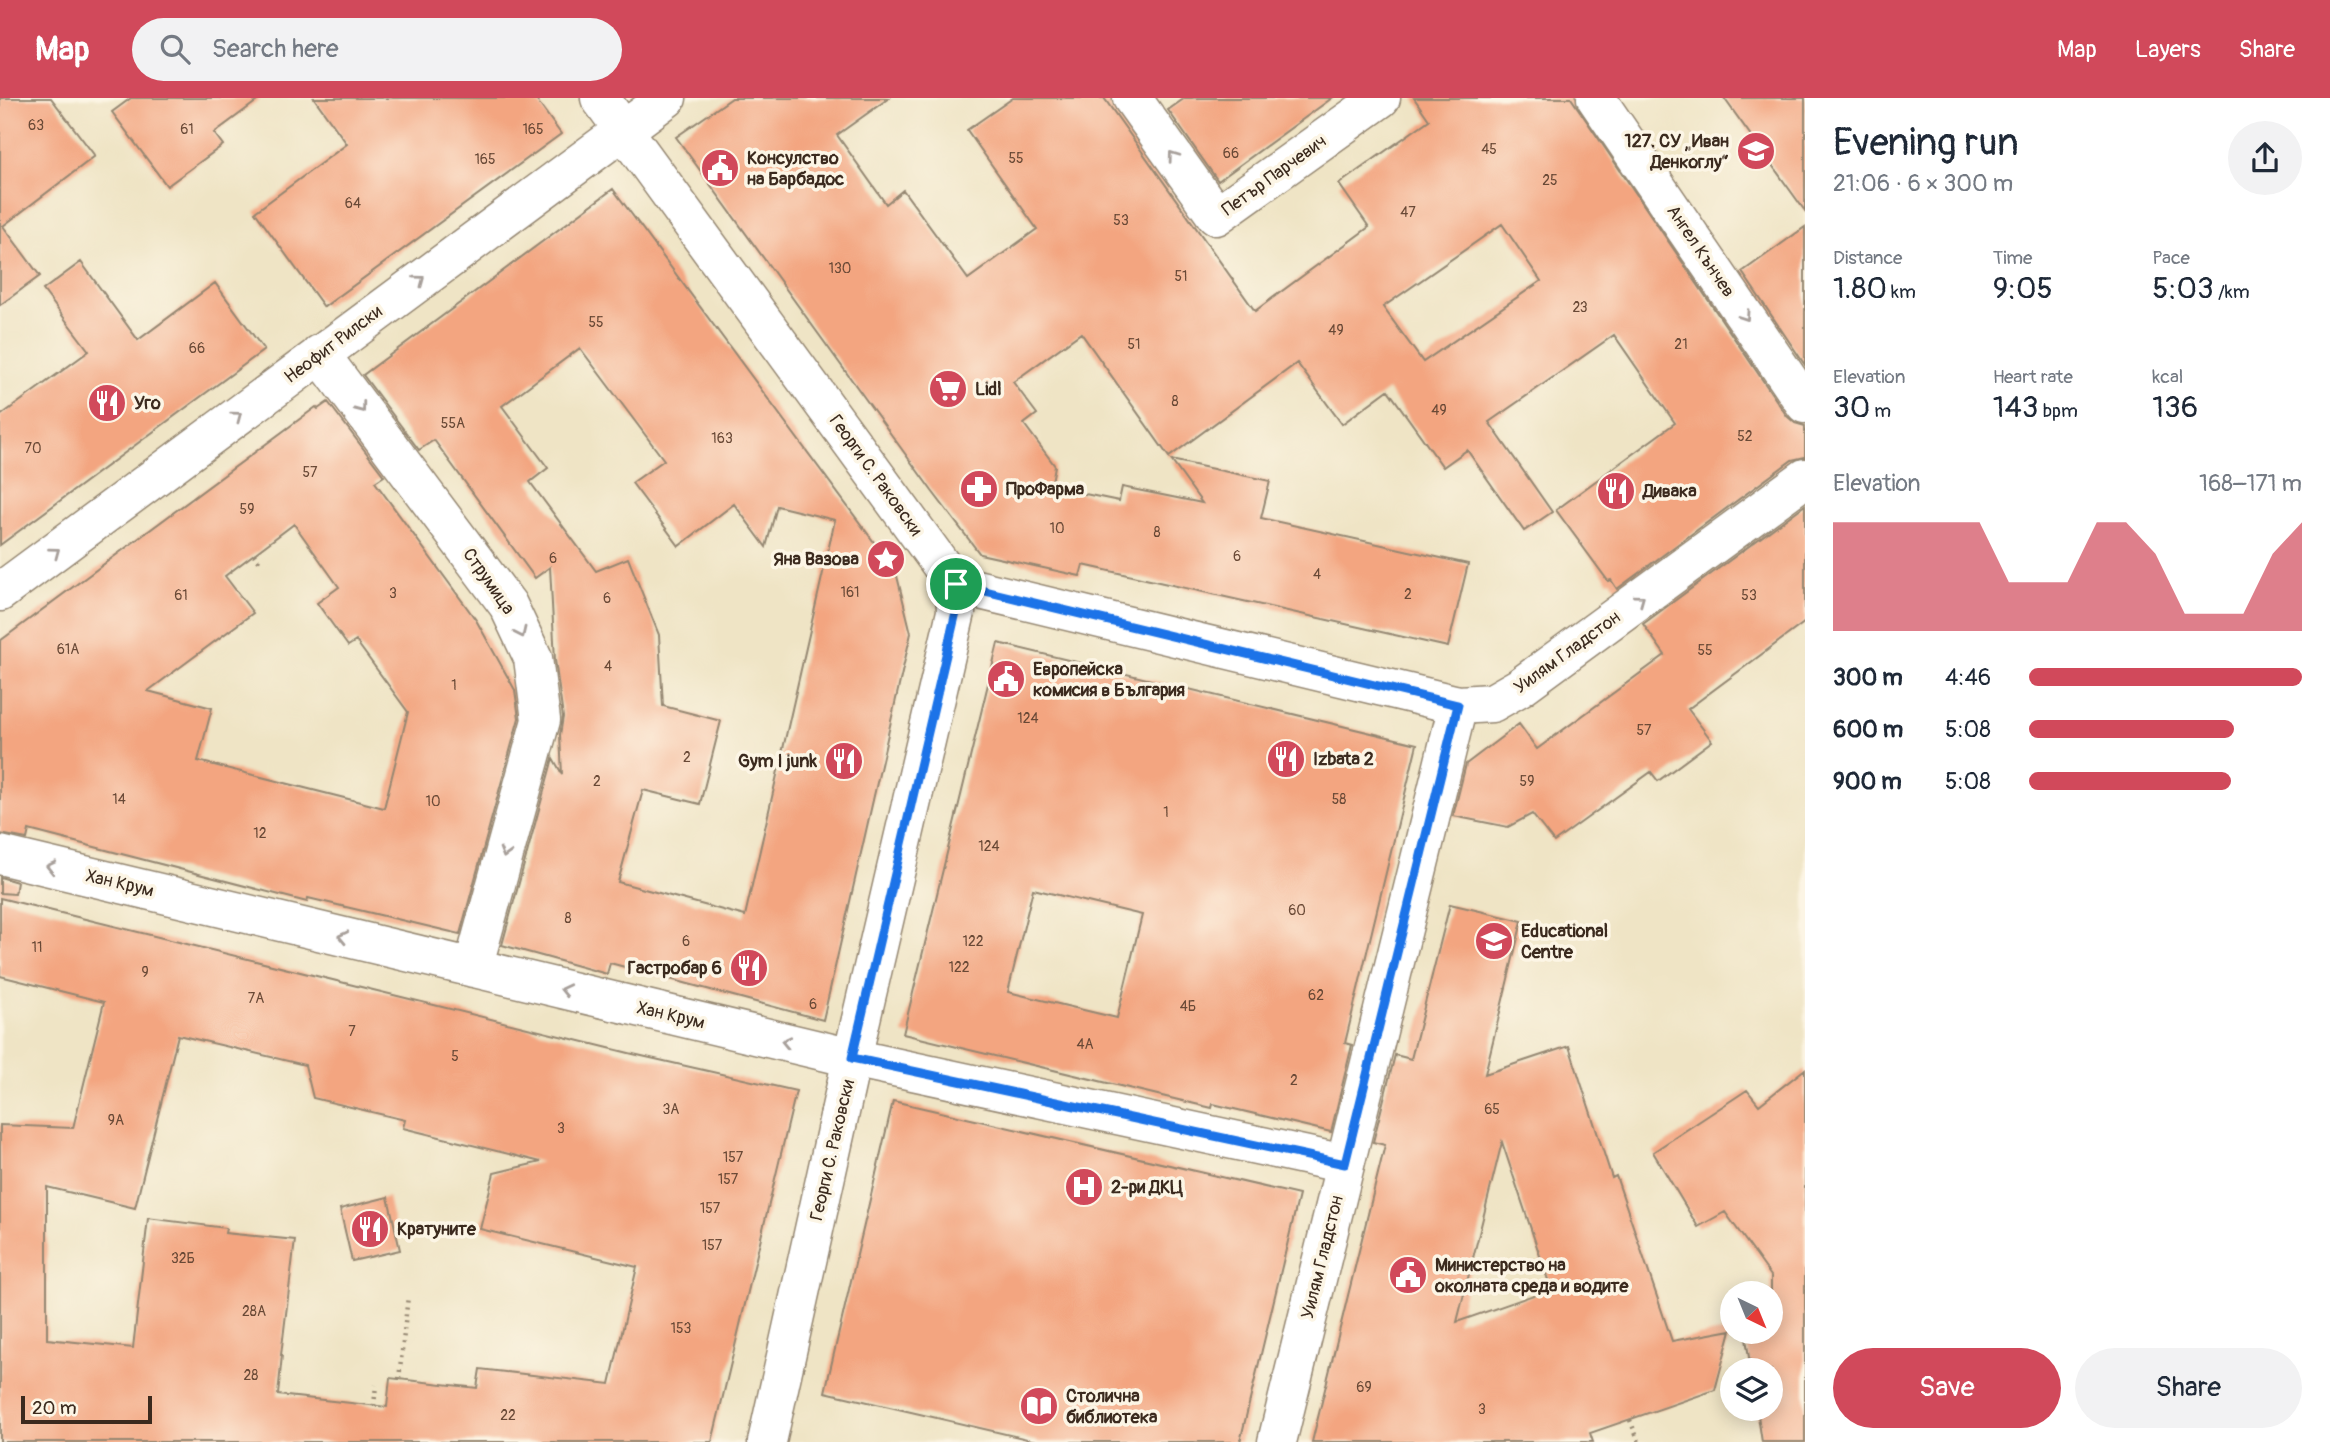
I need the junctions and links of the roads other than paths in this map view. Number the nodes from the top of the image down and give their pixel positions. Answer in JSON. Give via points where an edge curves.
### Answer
{"nodes":[{"id":1,"x":600,"y":98,"type":"edge"},
{"id":2,"x":667,"y":98,"type":"edge"},
{"id":3,"x":1132,"y":98,"type":"edge"},
{"id":4,"x":1381,"y":98,"type":"edge"},
{"id":5,"x":1596,"y":98,"type":"edge"},
{"id":6,"x":623,"y":130,"type":"junction"},
{"id":7,"x":320,"y":354,"type":"junction"},
{"id":8,"x":1805,"y":404,"type":"edge"},
{"id":9,"x":1805,"y":478,"type":"edge"},
{"id":10,"x":956,"y":584,"type":"junction"},
{"id":11,"x":0,"y":592,"type":"edge"},
{"id":12,"x":1458,"y":705,"type":"junction"},
{"id":13,"x":0,"y":855,"type":"edge"},
{"id":14,"x":473,"y":968,"type":"junction"},
{"id":15,"x":852,"y":1058,"type":"junction"},
{"id":16,"x":1345,"y":1164,"type":"junction"},
{"id":17,"x":767,"y":1442,"type":"edge"},
{"id":18,"x":1277,"y":1442,"type":"edge"}],
"edges":[{"from":1,"to":6,"type":"street","name":"Георги С. Раковски"},
{"from":2,"to":6,"type":"street","name":"Неофит Рилски"},
{"from":4,"to":3,"type":"street","name":"Петър Парчевич","one_way":true,"via":[[1216,216]]},
{"from":5,"to":8,"type":"street","name":"Ангел Кънчев","one_way":true},
{"from":7,"to":6,"type":"street","name":"Неофит Рилски","one_way":true},
{"from":6,"to":10,"type":"street","name":"Георги С. Раковски"},
{"from":11,"to":7,"type":"street","name":"Неофит Рилски","one_way":true},
{"from":7,"to":14,"type":"street","name":"Струмица","one_way":true,"via":[[508,605],[533,658],[541,720]]},
{"from":12,"to":9,"type":"street","name":"Уилям Гладстон","one_way":true,"via":[[1492,703],[1520,687]]},
{"from":10,"to":12,"type":"street"},
{"from":10,"to":15,"type":"street","name":"Георги С. Раковски","via":[[956,612]]},
{"from":12,"to":16,"type":"street","name":"Уилям Гладстон"},
{"from":14,"to":13,"type":"street","name":"Хан Крум","one_way":true},
{"from":15,"to":14,"type":"street","name":"Хан Крум","one_way":true},
{"from":15,"to":16,"type":"street","name":"Хан Крум"},
{"from":15,"to":17,"type":"street","name":"Георги С. Раковски"},
{"from":16,"to":18,"type":"street","name":"Уилям Гладстон"}]}
